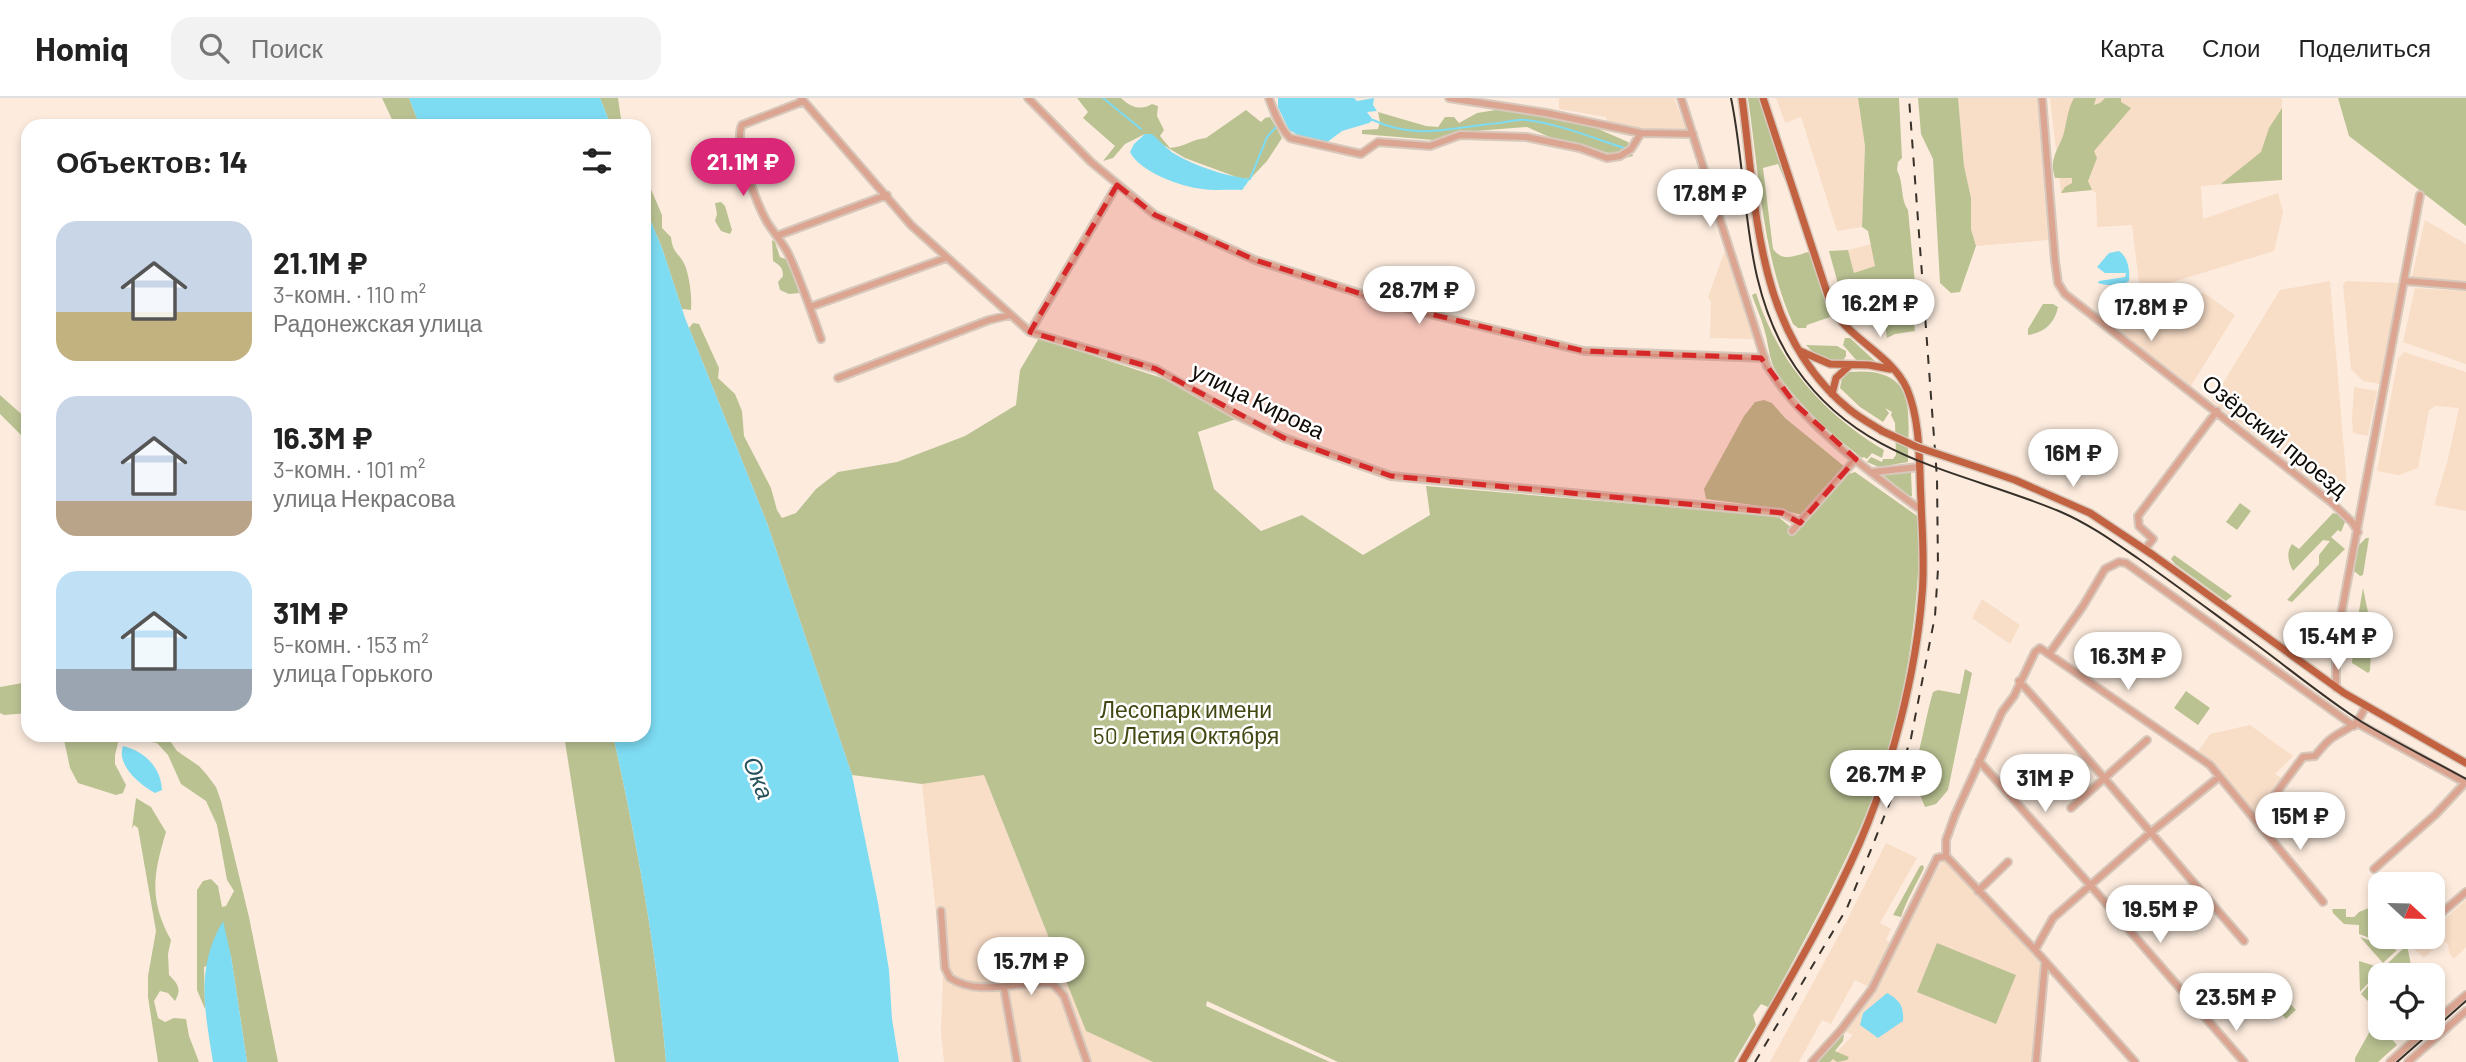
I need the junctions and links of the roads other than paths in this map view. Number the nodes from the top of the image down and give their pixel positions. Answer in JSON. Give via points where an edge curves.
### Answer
{"nodes":[{"id":1,"x":1028,"y":98,"type":"edge"},
{"id":2,"x":1269,"y":98,"type":"edge"},
{"id":3,"x":1449,"y":98,"type":"edge"},
{"id":4,"x":1681,"y":98,"type":"edge"},
{"id":5,"x":1742,"y":98,"type":"edge"},
{"id":6,"x":1763,"y":98,"type":"edge"},
{"id":7,"x":2042,"y":98,"type":"edge"},
{"id":8,"x":802,"y":100,"type":"edge"},
{"id":9,"x":1641,"y":133,"type":"junction"},
{"id":10,"x":1693,"y":134,"type":"junction"},
{"id":11,"x":1117,"y":185,"type":"junction"},
{"id":12,"x":887,"y":195,"type":"junction"},
{"id":13,"x":2420,"y":195,"type":"dead end"},
{"id":14,"x":779,"y":236,"type":"junction"},
{"id":15,"x":946,"y":258,"type":"junction"},
{"id":16,"x":2405,"y":281,"type":"junction"},
{"id":17,"x":2466,"y":286,"type":"edge"},
{"id":18,"x":810,"y":307,"type":"junction"},
{"id":19,"x":1010,"y":315,"type":"junction"},
{"id":20,"x":1030,"y":332,"type":"junction"},
{"id":21,"x":821,"y":339,"type":"dead end"},
{"id":22,"x":1799,"y":351,"type":"junction"},
{"id":23,"x":1765,"y":358,"type":"junction"},
{"id":24,"x":1849,"y":366,"type":"junction"},
{"id":25,"x":1895,"y":371,"type":"junction"},
{"id":26,"x":838,"y":378,"type":"dead end"},
{"id":27,"x":1832,"y":394,"type":"junction"},
{"id":28,"x":2217,"y":411,"type":"junction"},
{"id":29,"x":1856,"y":459,"type":"junction"},
{"id":30,"x":1919,"y":467,"type":"junction"},
{"id":31,"x":1873,"y":472,"type":"junction"},
{"id":32,"x":1921,"y":510,"type":"junction"},
{"id":33,"x":1800,"y":523,"type":"junction"},
{"id":34,"x":1792,"y":531,"type":"dead end"},
{"id":35,"x":2358,"y":532,"type":"junction"},
{"id":36,"x":2145,"y":549,"type":"junction"},
{"id":37,"x":2049,"y":654,"type":"junction"},
{"id":38,"x":2019,"y":681,"type":"junction"},
{"id":39,"x":2336,"y":688,"type":"junction"},
{"id":40,"x":2365,"y":707,"type":"junction"},
{"id":41,"x":2355,"y":725,"type":"junction"},
{"id":42,"x":2147,"y":740,"type":"dead end"},
{"id":43,"x":1979,"y":761,"type":"junction"},
{"id":44,"x":2466,"y":764,"type":"edge"},
{"id":45,"x":2105,"y":777,"type":"junction"},
{"id":46,"x":2219,"y":777,"type":"junction"},
{"id":47,"x":2465,"y":783,"type":"edge"},
{"id":48,"x":2071,"y":807,"type":"dead end"},
{"id":49,"x":2256,"y":820,"type":"junction"},
{"id":50,"x":2150,"y":833,"type":"junction"},
{"id":51,"x":1947,"y":840,"type":"junction"},
{"id":52,"x":1946,"y":856,"type":"junction"},
{"id":53,"x":1937,"y":858,"type":"junction"},
{"id":54,"x":2008,"y":862,"type":"dead end"},
{"id":55,"x":2374,"y":869,"type":"dead end"},
{"id":56,"x":2090,"y":885,"type":"junction"},
{"id":57,"x":1978,"y":891,"type":"junction"},
{"id":58,"x":2466,"y":892,"type":"edge"},
{"id":59,"x":2323,"y":902,"type":"dead end"},
{"id":60,"x":941,"y":911,"type":"dead end"},
{"id":61,"x":2445,"y":911,"type":"edge"},
{"id":62,"x":2244,"y":941,"type":"dead end"},
{"id":63,"x":2035,"y":950,"type":"junction"},
{"id":64,"x":2045,"y":962,"type":"junction"},
{"id":65,"x":1004,"y":988,"type":"junction"},
{"id":66,"x":2466,"y":995,"type":"edge"},
{"id":67,"x":2466,"y":1011,"type":"edge"},
{"id":68,"x":2445,"y":1014,"type":"edge"},
{"id":69,"x":2415,"y":1040,"type":"edge"},
{"id":70,"x":1017,"y":1062,"type":"edge"},
{"id":71,"x":1087,"y":1062,"type":"edge"},
{"id":72,"x":1742,"y":1062,"type":"edge"},
{"id":73,"x":1812,"y":1062,"type":"edge"},
{"id":74,"x":2036,"y":1062,"type":"edge"},
{"id":75,"x":2135,"y":1062,"type":"edge"},
{"id":76,"x":2244,"y":1062,"type":"edge"},
{"id":77,"x":2390,"y":1062,"type":"edge"},
{"id":78,"x":2408,"y":1062,"type":"edge"}],
"edges":[{"from":1,"to":11,"type":"street"},
{"from":2,"to":9,"type":"street","via":[[1290,138],[1361,154],[1378,142],[1430,146],[1460,135],[1526,136],[1607,158],[1632,149]]},
{"from":3,"to":9,"type":"street"},
{"from":4,"to":10,"type":"street"},
{"from":5,"to":22,"type":"main road","via":[[1769,284]]},
{"from":6,"to":25,"type":"main road","via":[[1832,308],[1846,328]]},
{"from":7,"to":28,"type":"street","name":"Озёрский проезд","via":[[2058,283],[2065,294]]},
{"from":8,"to":12,"type":"street","name":"улица Кирова"},
{"from":8,"to":14,"type":"street","via":[[742,125],[738,132],[761,207]]},
{"from":9,"to":10,"type":"street"},
{"from":10,"to":23,"type":"street"},
{"from":11,"to":20,"type":"street"},
{"from":11,"to":23,"type":"street","via":[[1155,215],[1255,260],[1449,320],[1584,351]]},
{"from":12,"to":14,"type":"street"},
{"from":12,"to":15,"type":"street","name":"улица Кирова"},
{"from":13,"to":16,"type":"street"},
{"from":14,"to":18,"type":"street"},
{"from":15,"to":18,"type":"street"},
{"from":15,"to":19,"type":"street","name":"улица Кирова"},
{"from":16,"to":17,"type":"street"},
{"from":16,"to":35,"type":"street"},
{"from":18,"to":21,"type":"street"},
{"from":19,"to":20,"type":"street","name":"улица Кирова"},
{"from":19,"to":26,"type":"street"},
{"from":20,"to":33,"type":"street","name":"улица Кирова","via":[[1156,369],[1284,438],[1391,476],[1782,513]]},
{"from":22,"to":24,"type":"main road","via":[[1822,362]]},
{"from":22,"to":27,"type":"main road"},
{"from":23,"to":29,"type":"street","via":[[1795,404]]},
{"from":24,"to":25,"type":"main road"},
{"from":24,"to":27,"type":"main road","via":[[1836,378]]},
{"from":25,"to":30,"type":"main road","via":[[1912,403]]},
{"from":27,"to":36,"type":"main road","bridge":true,"via":[[1882,431],[2066,501]]},
{"from":28,"to":35,"type":"street","name":"Озёрский проезд","via":[[2331,502]]},
{"from":28,"to":36,"type":"street","via":[[2138,516],[2139,526],[2153,539]]},
{"from":29,"to":31,"type":"street"},
{"from":29,"to":33,"type":"street"},
{"from":30,"to":31,"type":"street"},
{"from":30,"to":32,"type":"main road"},
{"from":31,"to":32,"type":"street"},
{"from":32,"to":72,"type":"main road","via":[[1922,594],[1896,738],[1841,882]]},
{"from":33,"to":34,"type":"street"},
{"from":35,"to":39,"type":"street","via":[[2336,649]]},
{"from":36,"to":39,"type":"main road"},
{"from":37,"to":38,"type":"street","via":[[2040,648],[2035,652]]},
{"from":37,"to":41,"type":"street","via":[[2105,569],[2126,563]]},
{"from":37,"to":46,"type":"street","via":[[2210,765]]},
{"from":38,"to":43,"type":"street"},
{"from":38,"to":45,"type":"street"},
{"from":39,"to":40,"type":"main road"},
{"from":40,"to":41,"type":"street"},
{"from":40,"to":44,"type":"main road"},
{"from":41,"to":47,"type":"street"},
{"from":41,"to":49,"type":"street","via":[[2331,739],[2315,756],[2304,757]]},
{"from":42,"to":45,"type":"street"},
{"from":43,"to":51,"type":"street"},
{"from":43,"to":56,"type":"street"},
{"from":45,"to":48,"type":"street"},
{"from":45,"to":50,"type":"street"},
{"from":46,"to":49,"type":"street"},
{"from":46,"to":50,"type":"street"},
{"from":47,"to":55,"type":"street"},
{"from":49,"to":59,"type":"street"},
{"from":50,"to":56,"type":"street"},
{"from":50,"to":62,"type":"street"},
{"from":51,"to":52,"type":"street"},
{"from":51,"to":53,"type":"street"},
{"from":52,"to":53,"type":"street"},
{"from":52,"to":57,"type":"street"},
{"from":53,"to":73,"type":"street","via":[[1872,989]]},
{"from":54,"to":57,"type":"street"},
{"from":56,"to":63,"type":"street","via":[[2053,918]]},
{"from":56,"to":76,"type":"street"},
{"from":57,"to":63,"type":"street"},
{"from":58,"to":61,"type":"street"},
{"from":60,"to":65,"type":"street","via":[[945,968],[950,978],[966,985]]},
{"from":63,"to":64,"type":"street"},
{"from":64,"to":74,"type":"street"},
{"from":64,"to":75,"type":"street"},
{"from":65,"to":70,"type":"street"},
{"from":65,"to":71,"type":"street","via":[[1044,982],[1059,988]]},
{"from":66,"to":68,"type":"street"},
{"from":67,"to":78,"type":"street"},
{"from":69,"to":77,"type":"street"}]}
